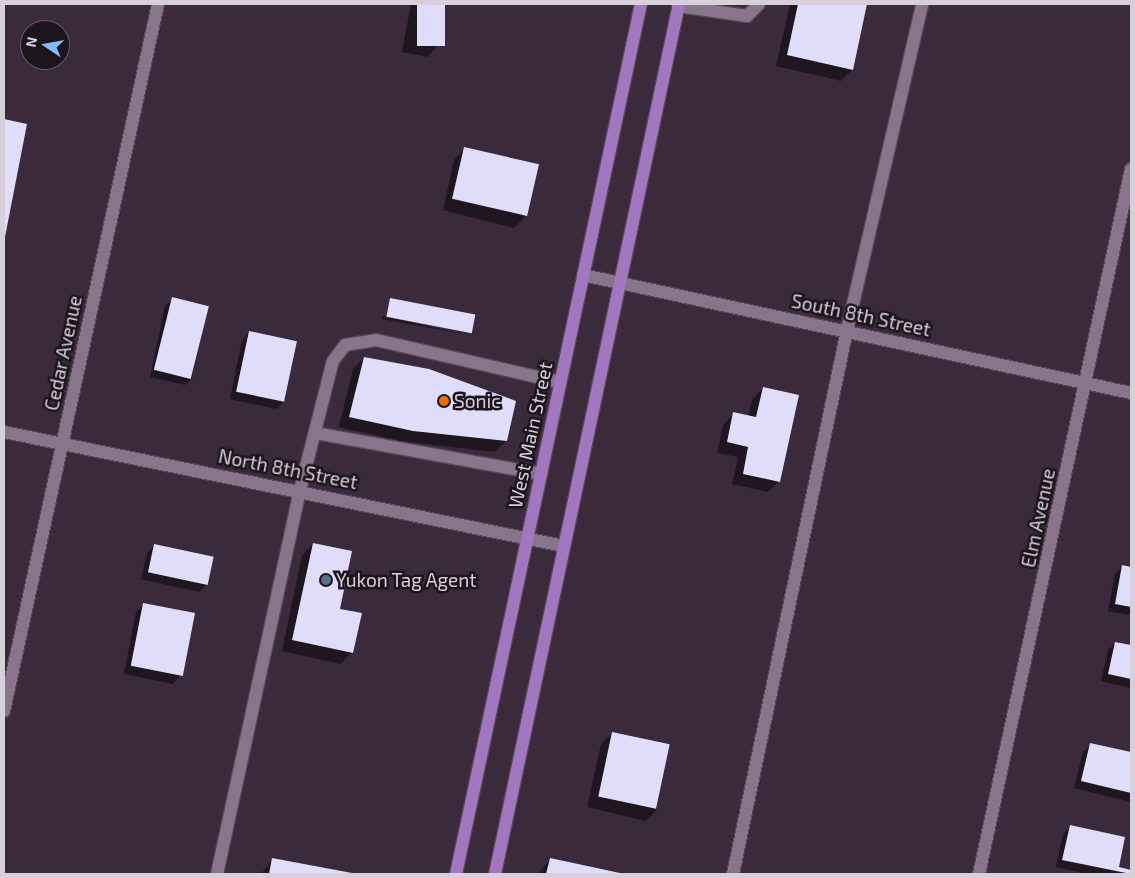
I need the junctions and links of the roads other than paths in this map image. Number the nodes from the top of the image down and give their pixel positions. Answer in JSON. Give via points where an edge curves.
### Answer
{"nodes":[{"id":1,"x":158,"y":4,"type":"edge"},
{"id":2,"x":641,"y":4,"type":"edge"},
{"id":3,"x":759,"y":4,"type":"edge"},
{"id":4,"x":922,"y":4,"type":"edge"},
{"id":5,"x":679,"y":5,"type":"edge"},
{"id":6,"x":1131,"y":169,"type":"edge"},
{"id":7,"x":584,"y":275,"type":"junction"},
{"id":8,"x":620,"y":283,"type":"junction"},
{"id":9,"x":847,"y":330,"type":"junction"},
{"id":10,"x":560,"y":382,"type":"junction"},
{"id":11,"x":1087,"y":383,"type":"junction"},
{"id":12,"x":1131,"y":393,"type":"edge"},
{"id":13,"x":4,"y":432,"type":"edge"},
{"id":14,"x":315,"y":433,"type":"junction"},
{"id":15,"x":62,"y":444,"type":"junction"},
{"id":16,"x":541,"y":474,"type":"junction"},
{"id":17,"x":300,"y":490,"type":"junction"},
{"id":18,"x":527,"y":538,"type":"junction"},
{"id":19,"x":564,"y":546,"type":"junction"},
{"id":20,"x":4,"y":711,"type":"edge"},
{"id":21,"x":217,"y":874,"type":"edge"},
{"id":22,"x":456,"y":874,"type":"edge"},
{"id":23,"x":495,"y":874,"type":"edge"},
{"id":24,"x":734,"y":874,"type":"edge"},
{"id":25,"x":979,"y":874,"type":"edge"}],
"edges":[{"from":1,"to":15,"type":"street","name":"Cedar Avenue"},
{"from":2,"to":7,"type":"main road","name":"West Main Street"},
{"from":3,"to":5,"type":"street","via":[[747,16]]},
{"from":4,"to":9,"type":"street"},
{"from":5,"to":8,"type":"main road"},
{"from":6,"to":11,"type":"street","name":"Elm Avenue"},
{"from":7,"to":8,"type":"street","name":"South 8th Street"},
{"from":7,"to":10,"type":"main road","name":"West Main Street"},
{"from":8,"to":9,"type":"street","name":"South 8th Street"},
{"from":8,"to":19,"type":"main road"},
{"from":9,"to":11,"type":"street","name":"South 8th Street"},
{"from":9,"to":24,"type":"street"},
{"from":10,"to":14,"type":"street","via":[[376,340],[345,345],[333,361]]},
{"from":10,"to":16,"type":"main road","name":"West Main Street"},
{"from":11,"to":12,"type":"street","name":"South 8th Street"},
{"from":11,"to":25,"type":"street","name":"Elm Avenue"},
{"from":13,"to":15,"type":"street","name":"North 8th Street"},
{"from":14,"to":16,"type":"street"},
{"from":14,"to":17,"type":"street"},
{"from":15,"to":17,"type":"street","name":"North 8th Street"},
{"from":15,"to":20,"type":"street","name":"Cedar Avenue"},
{"from":16,"to":18,"type":"main road","name":"West Main Street"},
{"from":17,"to":18,"type":"street","name":"North 8th Street"},
{"from":17,"to":21,"type":"street"},
{"from":18,"to":19,"type":"street","name":"North 8th Street"},
{"from":18,"to":22,"type":"main road","name":"West Main Street"},
{"from":19,"to":23,"type":"main road"}]}
